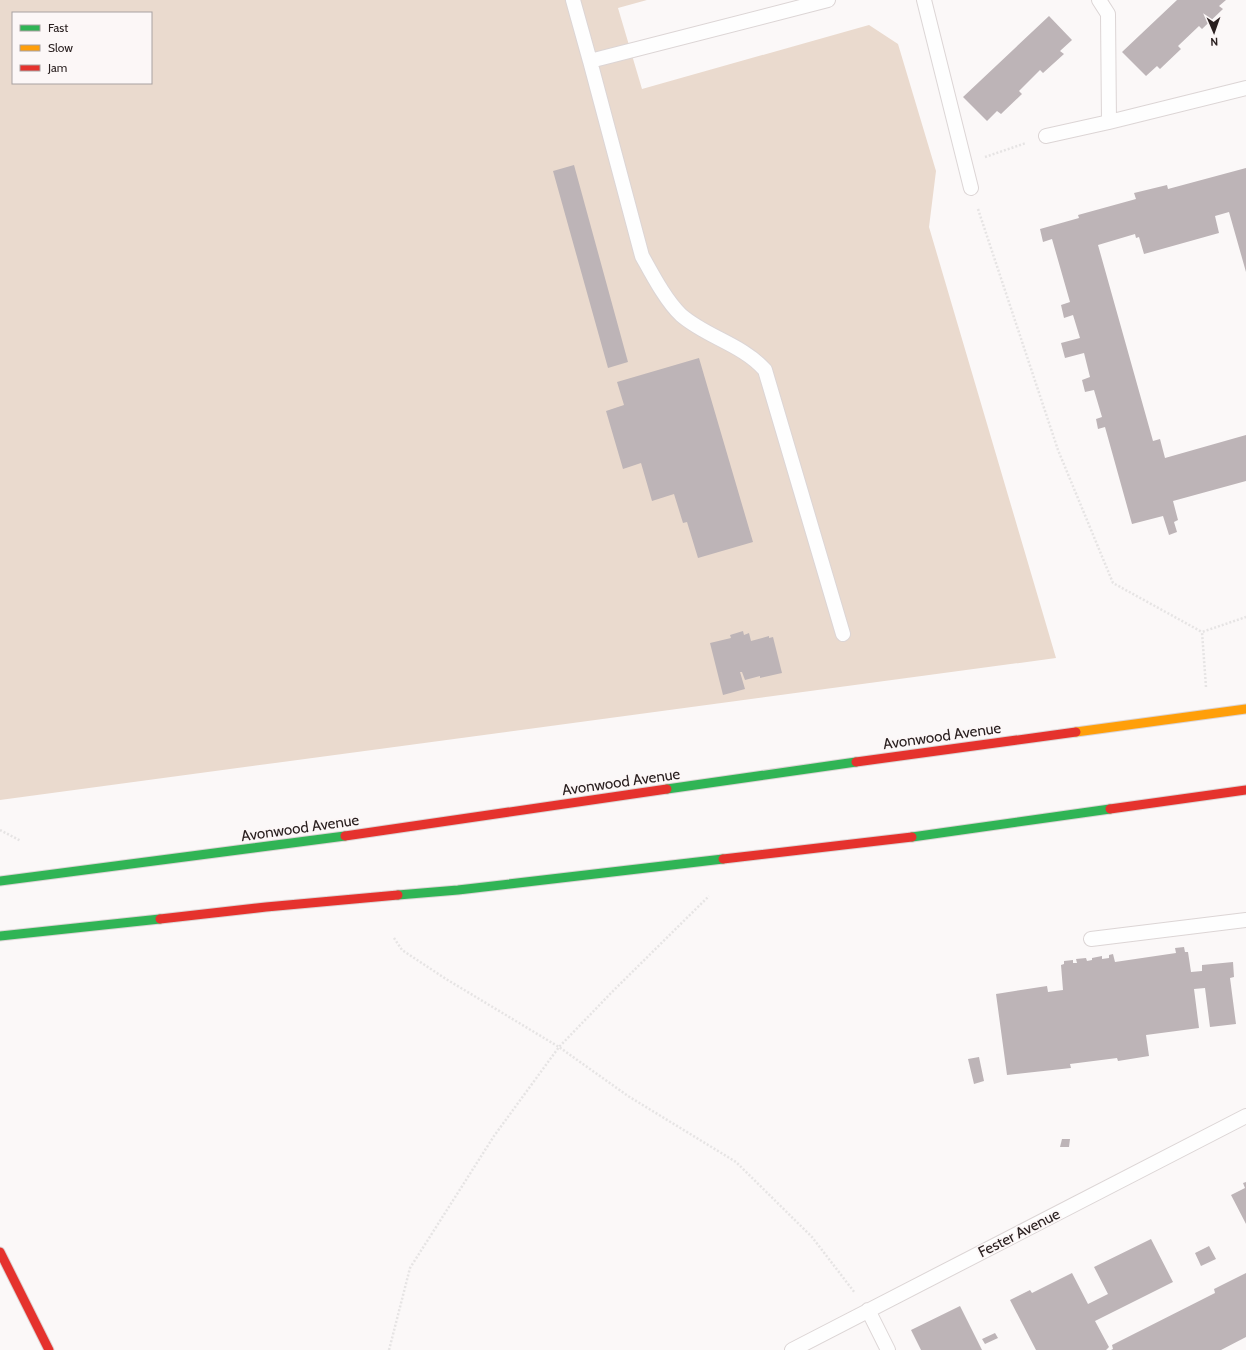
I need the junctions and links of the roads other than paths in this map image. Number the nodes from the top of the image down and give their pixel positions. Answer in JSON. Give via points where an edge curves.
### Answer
{"nodes":[{"id":1,"x":573,"y":0,"type":"edge"},
{"id":2,"x":828,"y":0,"type":"edge"},
{"id":3,"x":924,"y":0,"type":"edge"},
{"id":4,"x":1099,"y":0,"type":"edge"},
{"id":5,"x":590,"y":61,"type":"junction"},
{"id":6,"x":1246,"y":88,"type":"edge"},
{"id":7,"x":1109,"y":122,"type":"junction"},
{"id":8,"x":1046,"y":136,"type":"road end"},
{"id":9,"x":971,"y":188,"type":"road end"},
{"id":10,"x":843,"y":634,"type":"dead end"},
{"id":11,"x":1246,"y":709,"type":"edge"},
{"id":12,"x":1246,"y":790,"type":"edge"},
{"id":13,"x":0,"y":881,"type":"edge"},
{"id":14,"x":1246,"y":920,"type":"edge"},
{"id":15,"x":0,"y":936,"type":"edge"},
{"id":16,"x":1091,"y":939,"type":"dead end"},
{"id":17,"x":1246,"y":1116,"type":"edge"},
{"id":18,"x":0,"y":1252,"type":"edge"},
{"id":19,"x":868,"y":1310,"type":"junction"},
{"id":20,"x":49,"y":1350,"type":"edge"},
{"id":21,"x":792,"y":1350,"type":"edge"},
{"id":22,"x":888,"y":1350,"type":"edge"}],
"edges":[{"from":1,"to":5,"type":"lane"},
{"from":2,"to":5,"type":"lane"},
{"from":3,"to":9,"type":"lane"},
{"from":4,"to":7,"type":"lane","via":[[1108,14]]},
{"from":5,"to":10,"type":"lane","via":[[642,256],[651,272],[680,314],[745,352],[765,370]]},
{"from":6,"to":7,"type":"lane"},
{"from":7,"to":8,"type":"lane"},
{"from":11,"to":13,"type":"main road","name":"Avonwood Avenue","via":[[726,780],[338,837]]},
{"from":12,"to":15,"type":"main road","via":[[913,837],[458,890],[266,907]]},
{"from":14,"to":16,"type":"lane"},
{"from":17,"to":19,"type":"lane","name":"Fester Avenue"},
{"from":18,"to":20,"type":"main road"},
{"from":19,"to":21,"type":"lane","name":"Fester Avenue"},
{"from":19,"to":22,"type":"lane"}]}
